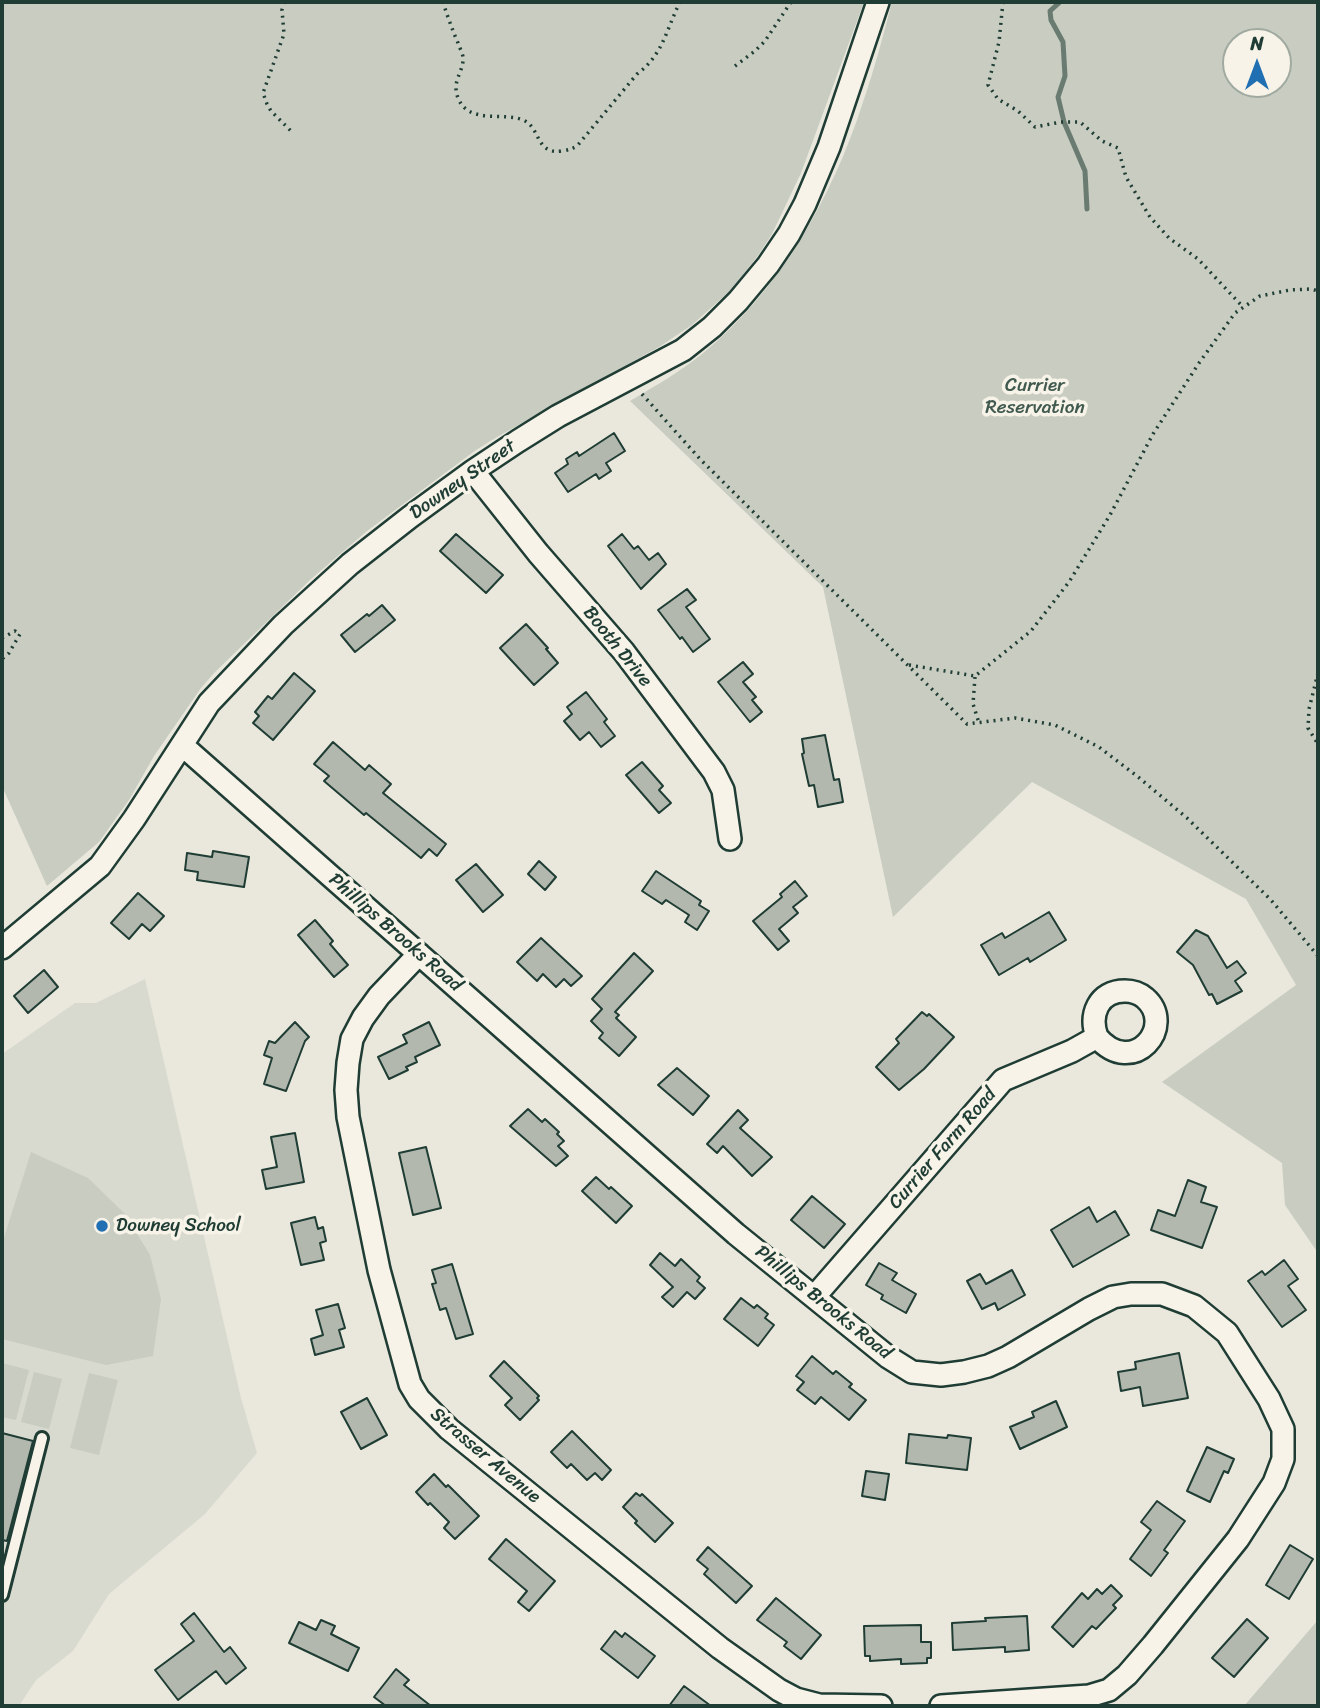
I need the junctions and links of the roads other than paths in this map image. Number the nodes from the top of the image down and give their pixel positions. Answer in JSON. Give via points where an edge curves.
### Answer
{"nodes":[{"id":1,"x":877,"y":2,"type":"edge"},
{"id":2,"x":473,"y":471,"type":"junction"},
{"id":3,"x":182,"y":745,"type":"junction"},
{"id":4,"x":730,"y":839,"type":"dead end"},
{"id":5,"x":2,"y":948,"type":"edge"},
{"id":6,"x":419,"y":954,"type":"junction"},
{"id":7,"x":1097,"y":1037,"type":"dead end"},
{"id":8,"x":815,"y":1296,"type":"junction"},
{"id":9,"x":42,"y":1438,"type":"dead end"},
{"id":10,"x":2,"y":1595,"type":"edge"},
{"id":11,"x":881,"y":1706,"type":"edge"},
{"id":12,"x":941,"y":1706,"type":"edge"}],
"edges":[{"from":1,"to":2,"type":"street","name":"Downey Street","via":[[805,204],[768,265],[738,301],[683,350],[558,416]]},
{"from":2,"to":3,"type":"street","name":"Downey Street","via":[[350,565],[283,625],[209,704]]},
{"from":2,"to":4,"type":"street","name":"Booth Drive","via":[[624,652],[714,772],[723,790]]},
{"from":3,"to":5,"type":"street","name":"Downey Street","via":[[100,866]]},
{"from":3,"to":6,"type":"street","name":"Phillips Brooks Road"},
{"from":6,"to":8,"type":"street","name":"Phillips Brooks Road","via":[[736,1234]]},
{"from":6,"to":11,"type":"street","name":"Strasser Avenue","via":[[363,1017],[352,1038],[346,1090],[379,1270],[410,1384],[419,1399],[481,1455],[720,1648],[779,1690],[819,1705]]},
{"from":7,"to":8,"type":"street","name":"Currier Farm Road","via":[[1003,1080]]},
{"from":8,"to":12,"type":"street","name":"Phillips Brooks Road","via":[[912,1372],[942,1375],[988,1366],[1113,1297],[1162,1294],[1194,1306],[1227,1333],[1283,1429],[1283,1459],[1274,1483],[1238,1539],[1153,1645],[1109,1690],[1089,1696]]},
{"from":9,"to":10,"type":"lane"}]}
